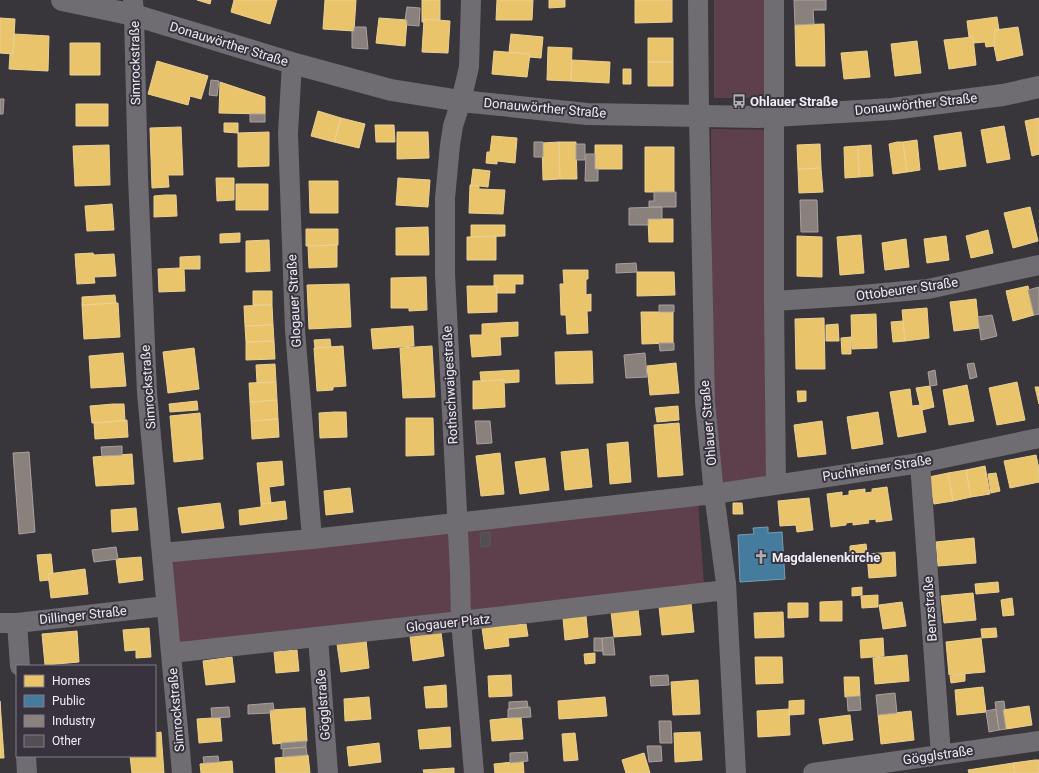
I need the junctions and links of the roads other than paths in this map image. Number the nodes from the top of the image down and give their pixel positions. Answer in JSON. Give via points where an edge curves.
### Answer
{"nodes":[{"id":1,"x":62,"y":0,"type":"edge"},
{"id":2,"x":471,"y":0,"type":"edge"},
{"id":3,"x":698,"y":0,"type":"edge"},
{"id":4,"x":774,"y":0,"type":"edge"},
{"id":5,"x":134,"y":7,"type":"edge"},
{"id":6,"x":292,"y":63,"type":"junction"},
{"id":7,"x":1039,"y":87,"type":"edge"},
{"id":8,"x":461,"y":101,"type":"junction"},
{"id":9,"x":699,"y":116,"type":"junction"},
{"id":10,"x":774,"y":116,"type":"junction"},
{"id":11,"x":1039,"y":265,"type":"edge"},
{"id":12,"x":774,"y":301,"type":"junction"},
{"id":13,"x":1039,"y":438,"type":"edge"},
{"id":14,"x":920,"y":463,"type":"junction"},
{"id":15,"x":776,"y":484,"type":"junction"},
{"id":16,"x":714,"y":494,"type":"junction"},
{"id":17,"x":457,"y":522,"type":"junction"},
{"id":18,"x":312,"y":539,"type":"junction"},
{"id":19,"x":162,"y":553,"type":"junction"},
{"id":20,"x":726,"y":590,"type":"junction"},
{"id":21,"x":166,"y":606,"type":"junction"},
{"id":22,"x":462,"y":621,"type":"junction"},
{"id":23,"x":8,"y":623,"type":"edge"},
{"id":24,"x":318,"y":637,"type":"junction"},
{"id":25,"x":171,"y":653,"type":"junction"},
{"id":26,"x":20,"y":665,"type":"edge"},
{"id":27,"x":1039,"y":741,"type":"edge"},
{"id":28,"x":941,"y":755,"type":"junction"},
{"id":29,"x":26,"y":757,"type":"edge"},
{"id":30,"x":28,"y":773,"type":"edge"},
{"id":31,"x":182,"y":773,"type":"edge"},
{"id":32,"x":328,"y":773,"type":"edge"},
{"id":33,"x":474,"y":773,"type":"edge"},
{"id":34,"x":736,"y":773,"type":"edge"},
{"id":35,"x":812,"y":773,"type":"edge"}],
"edges":[{"from":1,"to":5,"type":"street","name":"Donauwörther Straße"},
{"from":2,"to":8,"type":"street","name":"Rothschwaigestraße","via":[[469,67]]},
{"from":3,"to":9,"type":"street","name":"Ohlauer Straße"},
{"from":4,"to":10,"type":"street"},
{"from":5,"to":6,"type":"street","name":"Donauwörther Straße"},
{"from":5,"to":19,"type":"street","name":"Simrockstraße","via":[[147,393]]},
{"from":6,"to":8,"type":"street","name":"Donauwörther Straße","via":[[391,90]]},
{"from":6,"to":18,"type":"street","name":"Glogauer Straße","via":[[288,133],[294,330]]},
{"from":7,"to":10,"type":"street","name":"Donauwörther Straße","via":[[1003,95],[892,109]]},
{"from":8,"to":9,"type":"street","name":"Donauwörther Straße","via":[[587,114]]},
{"from":8,"to":17,"type":"street","name":"Rothschwaigestraße","via":[[453,126],[445,198],[445,274]]},
{"from":9,"to":10,"type":"street","name":"Donauwörther Straße"},
{"from":9,"to":16,"type":"street","name":"Ohlauer Straße","via":[[705,402]]},
{"from":10,"to":12,"type":"street"},
{"from":11,"to":12,"type":"street","name":"Ottobeurer Straße","via":[[928,289]]},
{"from":12,"to":15,"type":"street"},
{"from":13,"to":14,"type":"street","name":"Puchheimer Straße"},
{"from":14,"to":15,"type":"street","name":"Puchheimer Straße"},
{"from":14,"to":28,"type":"street","name":"Benzstraße"},
{"from":15,"to":16,"type":"street","name":"Puchheimer Straße"},
{"from":16,"to":17,"type":"street"},
{"from":16,"to":20,"type":"street","name":"Ohlauer Straße"},
{"from":17,"to":18,"type":"street"},
{"from":17,"to":22,"type":"street","name":"Rothschwaigestraße"},
{"from":18,"to":19,"type":"street"},
{"from":19,"to":21,"type":"street","name":"Simrockstraße"},
{"from":20,"to":22,"type":"street","name":"Glogauer Platz"},
{"from":20,"to":34,"type":"street","name":"Ohlauer Straße"},
{"from":21,"to":23,"type":"street","name":"Dillinger Straße"},
{"from":21,"to":25,"type":"street","name":"Simrockstraße"},
{"from":22,"to":24,"type":"street","name":"Glogauer Platz"},
{"from":22,"to":33,"type":"street","name":"Rothschwaigestraße"},
{"from":23,"to":26,"type":"street"},
{"from":24,"to":25,"type":"street","name":"Glogauer Platz"},
{"from":24,"to":32,"type":"street","name":"Gögglstraße"},
{"from":25,"to":31,"type":"street","name":"Simrockstraße"},
{"from":27,"to":28,"type":"street","name":"Gögglstraße"},
{"from":28,"to":35,"type":"street","name":"Gögglstraße"},
{"from":29,"to":30,"type":"street"}]}
